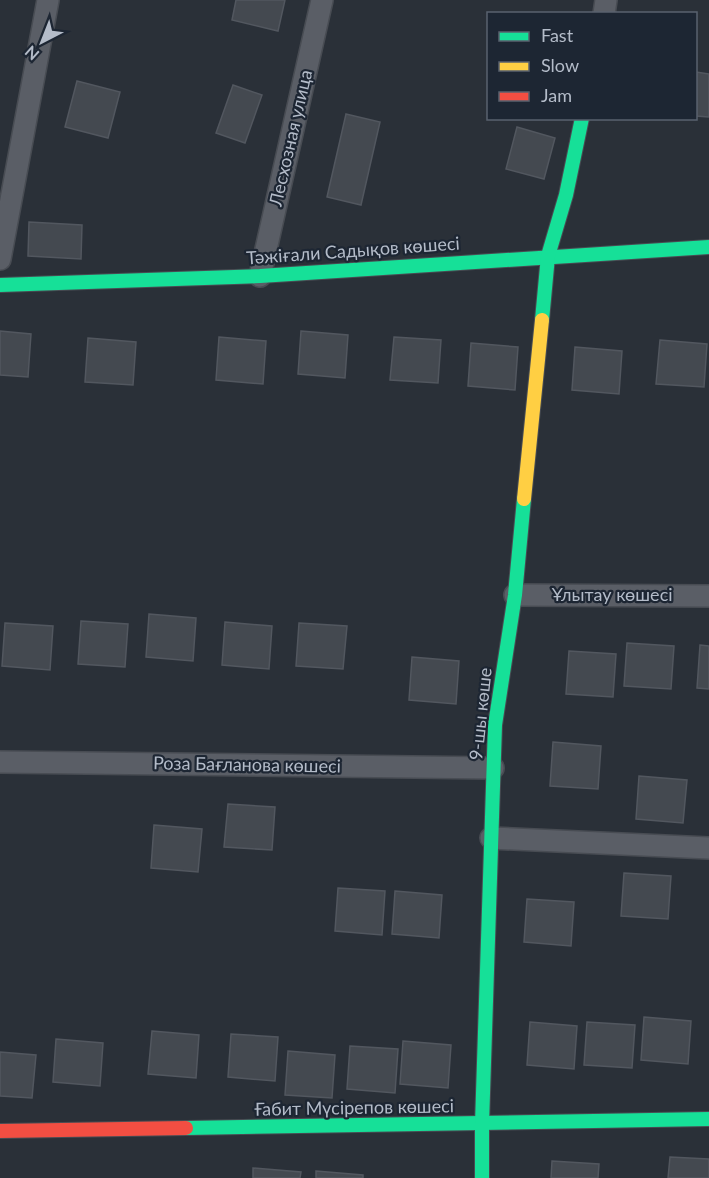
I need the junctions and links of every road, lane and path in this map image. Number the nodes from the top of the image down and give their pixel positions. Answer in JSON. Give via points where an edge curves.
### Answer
{"nodes":[{"id":1,"x":48,"y":0,"type":"edge"},
{"id":2,"x":322,"y":0,"type":"edge"},
{"id":3,"x":582,"y":120,"type":"edge"},
{"id":4,"x":709,"y":247,"type":"edge"},
{"id":5,"x":548,"y":256,"type":"junction"},
{"id":6,"x":0,"y":259,"type":"edge"},
{"id":7,"x":260,"y":276,"type":"junction"},
{"id":8,"x":0,"y":285,"type":"edge"},
{"id":9,"x":515,"y":595,"type":"junction"},
{"id":10,"x":709,"y":596,"type":"edge"},
{"id":11,"x":0,"y":762,"type":"edge"},
{"id":12,"x":494,"y":768,"type":"junction"},
{"id":13,"x":491,"y":838,"type":"junction"},
{"id":14,"x":709,"y":848,"type":"edge"},
{"id":15,"x":709,"y":1119,"type":"edge"},
{"id":16,"x":482,"y":1124,"type":"junction"},
{"id":17,"x":0,"y":1131,"type":"edge"},
{"id":18,"x":482,"y":1178,"type":"edge"}],
"edges":[{"from":1,"to":6,"type":"street"},
{"from":2,"to":7,"type":"street","name":"Лесхозная улица"},
{"from":3,"to":5,"type":"street","name":"9-шы көше"},
{"from":4,"to":5,"type":"street","name":"Тәжіғали Садықов көшесі"},
{"from":5,"to":7,"type":"street","name":"Тәжіғали Садықов көшесі"},
{"from":5,"to":9,"type":"street","name":"9-шы көше"},
{"from":7,"to":8,"type":"street","name":"Тәжіғали Садықов көшесі"},
{"from":9,"to":10,"type":"street","name":"Ұлытау көшесi"},
{"from":9,"to":12,"type":"street","name":"9-шы көше","via":[[495,725]]},
{"from":11,"to":12,"type":"street","name":"Роза Бағланова көшесi"},
{"from":12,"to":13,"type":"street","name":"9-шы көше"},
{"from":13,"to":14,"type":"street"},
{"from":13,"to":16,"type":"street","name":"9-шы көше"},
{"from":15,"to":16,"type":"street","name":"Ғабит Мүсірепов көшесi"},
{"from":16,"to":17,"type":"street","name":"Ғабит Мүсірепов көшесi"},
{"from":16,"to":18,"type":"street","name":"9-шы көше"}]}
